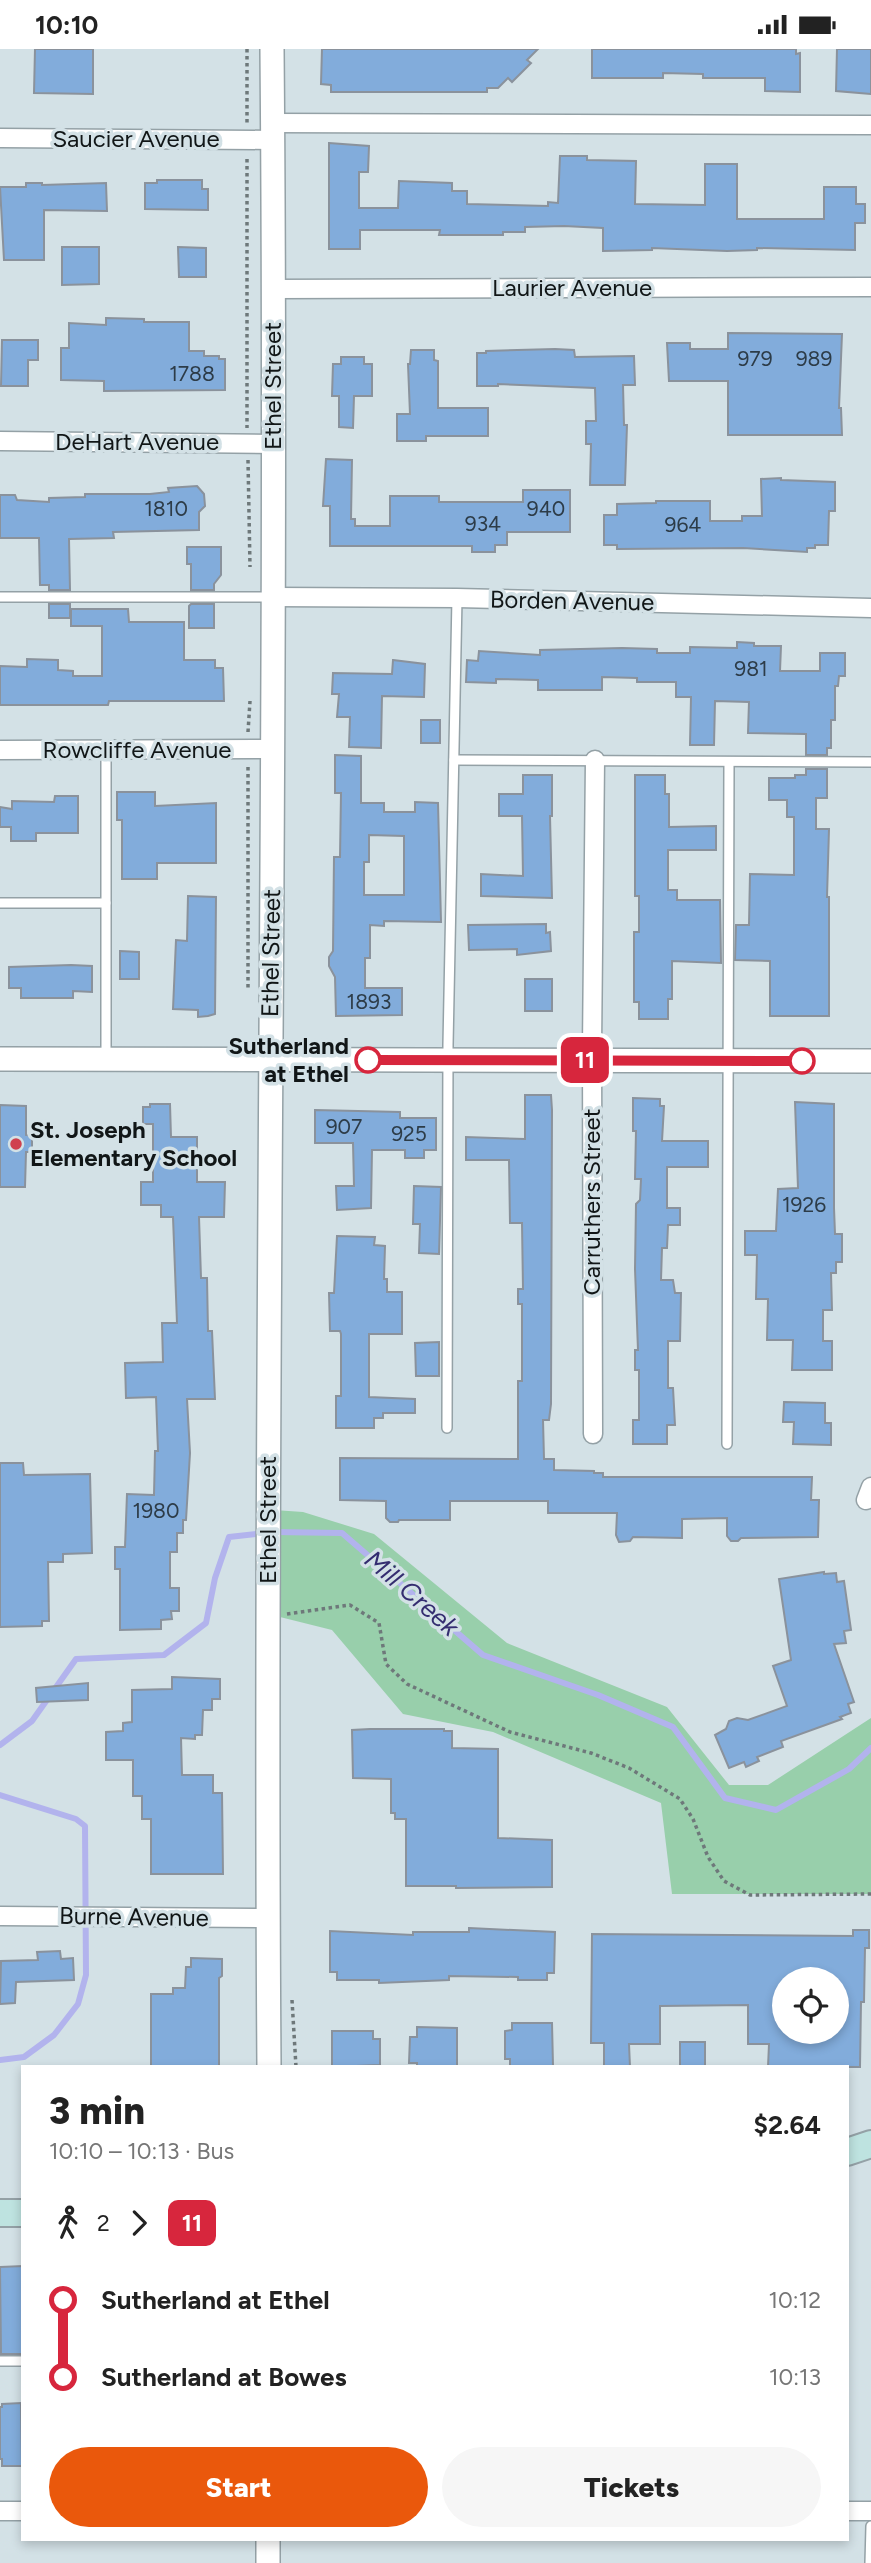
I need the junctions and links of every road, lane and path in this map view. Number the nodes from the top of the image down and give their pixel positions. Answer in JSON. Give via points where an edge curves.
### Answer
{"nodes":[{"id":1,"x":272,"y":49,"type":"edge"},
{"id":2,"x":871,"y":125,"type":"edge"},
{"id":3,"x":272,"y":131,"type":"junction"},
{"id":4,"x":0,"y":138,"type":"edge"},
{"id":5,"x":871,"y":286,"type":"edge"},
{"id":6,"x":274,"y":289,"type":"junction"},
{"id":7,"x":0,"y":441,"type":"edge"},
{"id":8,"x":274,"y":443,"type":"junction"},
{"id":9,"x":0,"y":597,"type":"edge"},
{"id":10,"x":274,"y":597,"type":"junction"},
{"id":11,"x":457,"y":598,"type":"junction"},
{"id":12,"x":871,"y":608,"type":"edge"},
{"id":13,"x":274,"y":749,"type":"junction"},
{"id":14,"x":0,"y":750,"type":"edge"},
{"id":15,"x":106,"y":751,"type":"junction"},
{"id":16,"x":454,"y":759,"type":"junction"},
{"id":17,"x":595,"y":760,"type":"junction"},
{"id":18,"x":729,"y":762,"type":"junction"},
{"id":19,"x":871,"y":762,"type":"edge"},
{"id":20,"x":0,"y":903,"type":"edge"},
{"id":21,"x":106,"y":903,"type":"junction"},
{"id":22,"x":0,"y":1059,"type":"edge"},
{"id":23,"x":106,"y":1059,"type":"junction"},
{"id":24,"x":448,"y":1059,"type":"junction"},
{"id":25,"x":592,"y":1060,"type":"junction"},
{"id":26,"x":270,"y":1061,"type":"junction"},
{"id":27,"x":728,"y":1061,"type":"junction"},
{"id":28,"x":871,"y":1061,"type":"edge"},
{"id":29,"x":447,"y":1428,"type":"dead end"},
{"id":30,"x":593,"y":1434,"type":"dead end"},
{"id":31,"x":727,"y":1444,"type":"dead end"},
{"id":32,"x":267,"y":1616,"type":"junction"},
{"id":33,"x":871,"y":1894,"type":"edge"},
{"id":34,"x":0,"y":1916,"type":"edge"},
{"id":35,"x":268,"y":1919,"type":"junction"},
{"id":36,"x":269,"y":2065,"type":"edge"},
{"id":37,"x":871,"y":2146,"type":"edge"},
{"id":38,"x":849,"y":2152,"type":"edge"},
{"id":39,"x":0,"y":2213,"type":"edge"},
{"id":40,"x":21,"y":2213,"type":"edge"},
{"id":41,"x":0,"y":2361,"type":"edge"},
{"id":42,"x":21,"y":2361,"type":"edge"},
{"id":43,"x":0,"y":2511,"type":"edge"},
{"id":44,"x":21,"y":2511,"type":"edge"},
{"id":45,"x":849,"y":2511,"type":"edge"},
{"id":46,"x":871,"y":2511,"type":"edge"},
{"id":47,"x":871,"y":2526,"type":"edge"},
{"id":48,"x":268,"y":2541,"type":"edge"},
{"id":49,"x":268,"y":2563,"type":"edge"},
{"id":50,"x":870,"y":2563,"type":"edge"}],
"edges":[{"from":1,"to":3,"type":"street","name":"Ethel Street"},
{"from":2,"to":3,"type":"street","name":"Saucier Avenue"},
{"from":3,"to":4,"type":"street","name":"Saucier Avenue"},
{"from":3,"to":6,"type":"street","name":"Ethel Street"},
{"from":5,"to":6,"type":"street","name":"Laurier Avenue"},
{"from":6,"to":8,"type":"street","name":"Ethel Street"},
{"from":7,"to":8,"type":"street","name":"DeHart Avenue"},
{"from":8,"to":10,"type":"street","name":"Ethel Street"},
{"from":9,"to":10,"type":"lane"},
{"from":10,"to":11,"type":"street","name":"Borden Avenue"},
{"from":10,"to":13,"type":"street","name":"Ethel Street"},
{"from":11,"to":12,"type":"street","name":"Borden Avenue"},
{"from":11,"to":16,"type":"lane"},
{"from":13,"to":15,"type":"street","name":"Rowcliffe Avenue"},
{"from":13,"to":26,"type":"street","name":"Ethel Street"},
{"from":14,"to":15,"type":"street","name":"Rowcliffe Avenue"},
{"from":15,"to":21,"type":"lane"},
{"from":16,"to":17,"type":"lane"},
{"from":16,"to":24,"type":"lane"},
{"from":17,"to":18,"type":"lane"},
{"from":17,"to":25,"type":"street","name":"Carruthers Street"},
{"from":18,"to":19,"type":"lane"},
{"from":18,"to":27,"type":"lane"},
{"from":20,"to":21,"type":"lane"},
{"from":21,"to":23,"type":"lane"},
{"from":22,"to":23,"type":"street"},
{"from":23,"to":26,"type":"street"},
{"from":24,"to":25,"type":"street"},
{"from":24,"to":26,"type":"street"},
{"from":24,"to":29,"type":"lane"},
{"from":25,"to":27,"type":"street"},
{"from":25,"to":30,"type":"street","name":"Carruthers Street"},
{"from":26,"to":32,"type":"street","name":"Ethel Street"},
{"from":27,"to":28,"type":"street"},
{"from":27,"to":31,"type":"lane"},
{"from":32,"to":33,"type":"path","via":[[350,1605],[379,1623],[386,1664],[407,1684],[510,1732],[592,1753],[629,1768],[680,1799],[724,1881],[750,1895]]},
{"from":32,"to":35,"type":"street","name":"Ethel Street"},
{"from":34,"to":35,"type":"street","name":"Burne Avenue"},
{"from":35,"to":36,"type":"street","name":"Ethel Street"},
{"from":37,"to":38,"type":"main road"},
{"from":39,"to":40,"type":"main road"},
{"from":41,"to":42,"type":"lane"},
{"from":43,"to":44,"type":"street"},
{"from":45,"to":46,"type":"street"},
{"from":47,"to":50,"type":"lane"},
{"from":48,"to":49,"type":"street"}]}
